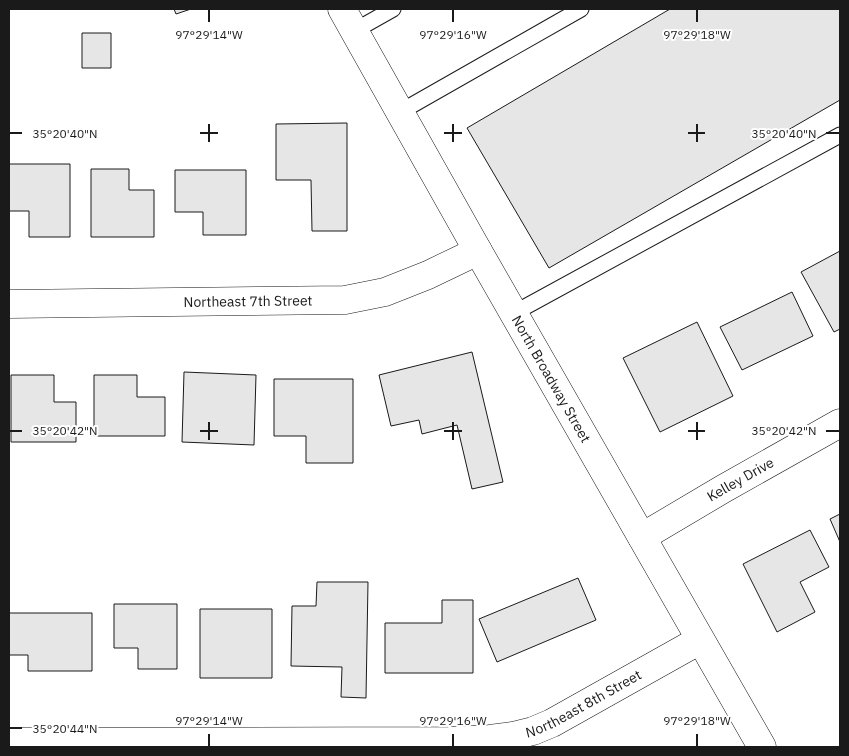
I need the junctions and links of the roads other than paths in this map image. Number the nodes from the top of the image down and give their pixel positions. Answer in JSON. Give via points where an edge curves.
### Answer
{"nodes":[{"id":1,"x":393,"y":9,"type":"edge"},
{"id":2,"x":581,"y":9,"type":"edge"},
{"id":3,"x":348,"y":20,"type":"edge"},
{"id":4,"x":400,"y":112,"type":"junction"},
{"id":5,"x":840,"y":136,"type":"edge"},
{"id":6,"x":478,"y":251,"type":"junction"},
{"id":7,"x":9,"y":304,"type":"edge"},
{"id":8,"x":514,"y":313,"type":"junction"},
{"id":9,"x":840,"y":423,"type":"edge"},
{"id":10,"x":642,"y":537,"type":"junction"},
{"id":11,"x":700,"y":640,"type":"junction"},
{"id":12,"x":9,"y":742,"type":"edge"},
{"id":13,"x":762,"y":747,"type":"edge"}],
"edges":[{"from":1,"to":3,"type":"lane"},
{"from":2,"to":4,"type":"lane"},
{"from":3,"to":4,"type":"street","name":"North Broadway Street"},
{"from":4,"to":6,"type":"street","name":"North Broadway Street"},
{"from":5,"to":8,"type":"lane"},
{"from":6,"to":7,"type":"street","name":"Northeast 7th Street","via":[[428,276],[384,292],[346,300]]},
{"from":6,"to":8,"type":"street","name":"North Broadway Street"},
{"from":8,"to":10,"type":"street","name":"North Broadway Street"},
{"from":9,"to":10,"type":"street","name":"Kelley Drive"},
{"from":10,"to":11,"type":"street","name":"North Broadway Street"},
{"from":11,"to":12,"type":"street","name":"Northeast 8th Street","via":[[552,723],[533,731],[490,739],[450,742]]},
{"from":11,"to":13,"type":"street","name":"North Broadway Street"}]}
